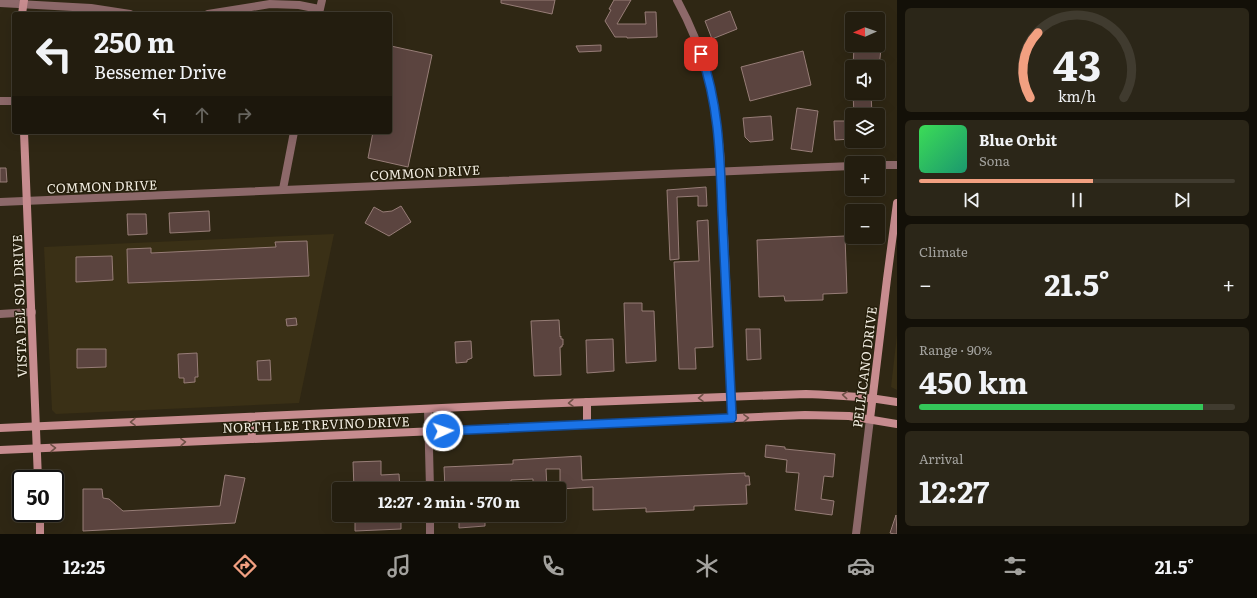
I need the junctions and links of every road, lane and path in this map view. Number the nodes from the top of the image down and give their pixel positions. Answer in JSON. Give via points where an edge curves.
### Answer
{"nodes":[{"id":1,"x":322,"y":0,"type":"edge"},
{"id":2,"x":677,"y":0,"type":"edge"},
{"id":3,"x":0,"y":3,"type":"edge"},
{"id":4,"x":24,"y":3,"type":"edge"},
{"id":5,"x":319,"y":11,"type":"edge"},
{"id":6,"x":117,"y":12,"type":"edge"},
{"id":7,"x":220,"y":12,"type":"edge"},
{"id":8,"x":0,"y":101,"type":"edge"},
{"id":9,"x":12,"y":101,"type":"edge"},
{"id":10,"x":24,"y":134,"type":"edge"},
{"id":11,"x":294,"y":134,"type":"edge"},
{"id":12,"x":885,"y":165,"type":"edge"},
{"id":13,"x":897,"y":165,"type":"edge"},
{"id":14,"x":845,"y":166,"type":"edge"},
{"id":15,"x":721,"y":171,"type":"junction"},
{"id":16,"x":283,"y":189,"type":"junction"},
{"id":17,"x":27,"y":201,"type":"junction"},
{"id":18,"x":0,"y":202,"type":"edge"},
{"id":19,"x":897,"y":204,"type":"edge"},
{"id":20,"x":32,"y":312,"type":"junction"},
{"id":21,"x":0,"y":314,"type":"edge"},
{"id":22,"x":731,"y":397,"type":"junction"},
{"id":23,"x":873,"y":398,"type":"junction"},
{"id":24,"x":587,"y":402,"type":"junction"},
{"id":25,"x":897,"y":402,"type":"edge"},
{"id":26,"x":428,"y":409,"type":"junction"},
{"id":27,"x":251,"y":417,"type":"junction"},
{"id":28,"x":732,"y":418,"type":"junction"},
{"id":29,"x":870,"y":419,"type":"junction"},
{"id":30,"x":897,"y":424,"type":"edge"},
{"id":31,"x":586,"y":425,"type":"junction"},
{"id":32,"x":37,"y":426,"type":"junction"},
{"id":33,"x":0,"y":428,"type":"edge"},
{"id":34,"x":428,"y":432,"type":"junction"},
{"id":35,"x":252,"y":439,"type":"junction"},
{"id":36,"x":37,"y":448,"type":"junction"},
{"id":37,"x":0,"y":450,"type":"edge"},
{"id":38,"x":38,"y":470,"type":"edge"},
{"id":39,"x":430,"y":482,"type":"edge"},
{"id":40,"x":40,"y":522,"type":"edge"},
{"id":41,"x":430,"y":522,"type":"edge"},
{"id":42,"x":40,"y":534,"type":"edge"},
{"id":43,"x":430,"y":534,"type":"edge"},
{"id":44,"x":856,"y":534,"type":"edge"}],
"edges":[{"from":1,"to":5,"type":"street"},
{"from":2,"to":15,"type":"street","via":[[704,61],[712,94]]},
{"from":3,"to":4,"type":"street"},
{"from":4,"to":6,"type":"street"},
{"from":5,"to":7,"type":"street","via":[[299,5],[270,4]]},
{"from":8,"to":9,"type":"street"},
{"from":10,"to":17,"type":"main road","name":"VISTA DEL SOL DRIVE"},
{"from":11,"to":16,"type":"street"},
{"from":12,"to":13,"type":"street"},
{"from":14,"to":15,"type":"street","name":"COMMON DRIVE"},
{"from":15,"to":16,"type":"street","name":"COMMON DRIVE"},
{"from":15,"to":22,"type":"street"},
{"from":16,"to":17,"type":"street","name":"COMMON DRIVE"},
{"from":17,"to":18,"type":"street","name":"COMMON DRIVE"},
{"from":17,"to":20,"type":"main road","name":"VISTA DEL SOL DRIVE"},
{"from":19,"to":23,"type":"main road","name":"PELLICANO DRIVE"},
{"from":20,"to":21,"type":"street"},
{"from":20,"to":32,"type":"main road","name":"VISTA DEL SOL DRIVE"},
{"from":23,"to":22,"type":"main road","name":"NORTH LEE TREVINO DRIVE","one_way":true,"via":[[832,394]]},
{"from":22,"to":24,"type":"main road","name":"NORTH LEE TREVINO DRIVE","one_way":true},
{"from":22,"to":28,"type":"street"},
{"from":23,"to":25,"type":"main road","name":"NORTH LEE TREVINO DRIVE"},
{"from":23,"to":29,"type":"main road","name":"PELLICANO DRIVE"},
{"from":24,"to":26,"type":"main road","name":"NORTH LEE TREVINO DRIVE","one_way":true},
{"from":24,"to":31,"type":"main road"},
{"from":26,"to":27,"type":"main road","name":"NORTH LEE TREVINO DRIVE"},
{"from":26,"to":34,"type":"street"},
{"from":27,"to":32,"type":"main road","name":"NORTH LEE TREVINO DRIVE","one_way":true},
{"from":27,"to":35,"type":"main road"},
{"from":28,"to":29,"type":"main road","name":"NORTH LEE TREVINO DRIVE","one_way":true,"via":[[833,415]]},
{"from":28,"to":31,"type":"main road","name":"NORTH LEE TREVINO DRIVE"},
{"from":29,"to":30,"type":"main road","name":"NORTH LEE TREVINO DRIVE"},
{"from":29,"to":44,"type":"street","name":"PELLICANO DRIVE"},
{"from":31,"to":34,"type":"main road","name":"NORTH LEE TREVINO DRIVE"},
{"from":32,"to":33,"type":"main road","name":"NORTH LEE TREVINO DRIVE"},
{"from":32,"to":36,"type":"main road","name":"VISTA DEL SOL DRIVE"},
{"from":34,"to":35,"type":"main road","name":"NORTH LEE TREVINO DRIVE"},
{"from":34,"to":39,"type":"street"},
{"from":36,"to":35,"type":"main road","name":"NORTH LEE TREVINO DRIVE","one_way":true},
{"from":36,"to":37,"type":"main road","name":"NORTH LEE TREVINO DRIVE"},
{"from":36,"to":38,"type":"main road","name":"VISTA DEL SOL DRIVE"},
{"from":40,"to":42,"type":"main road"},
{"from":41,"to":43,"type":"street"}]}
